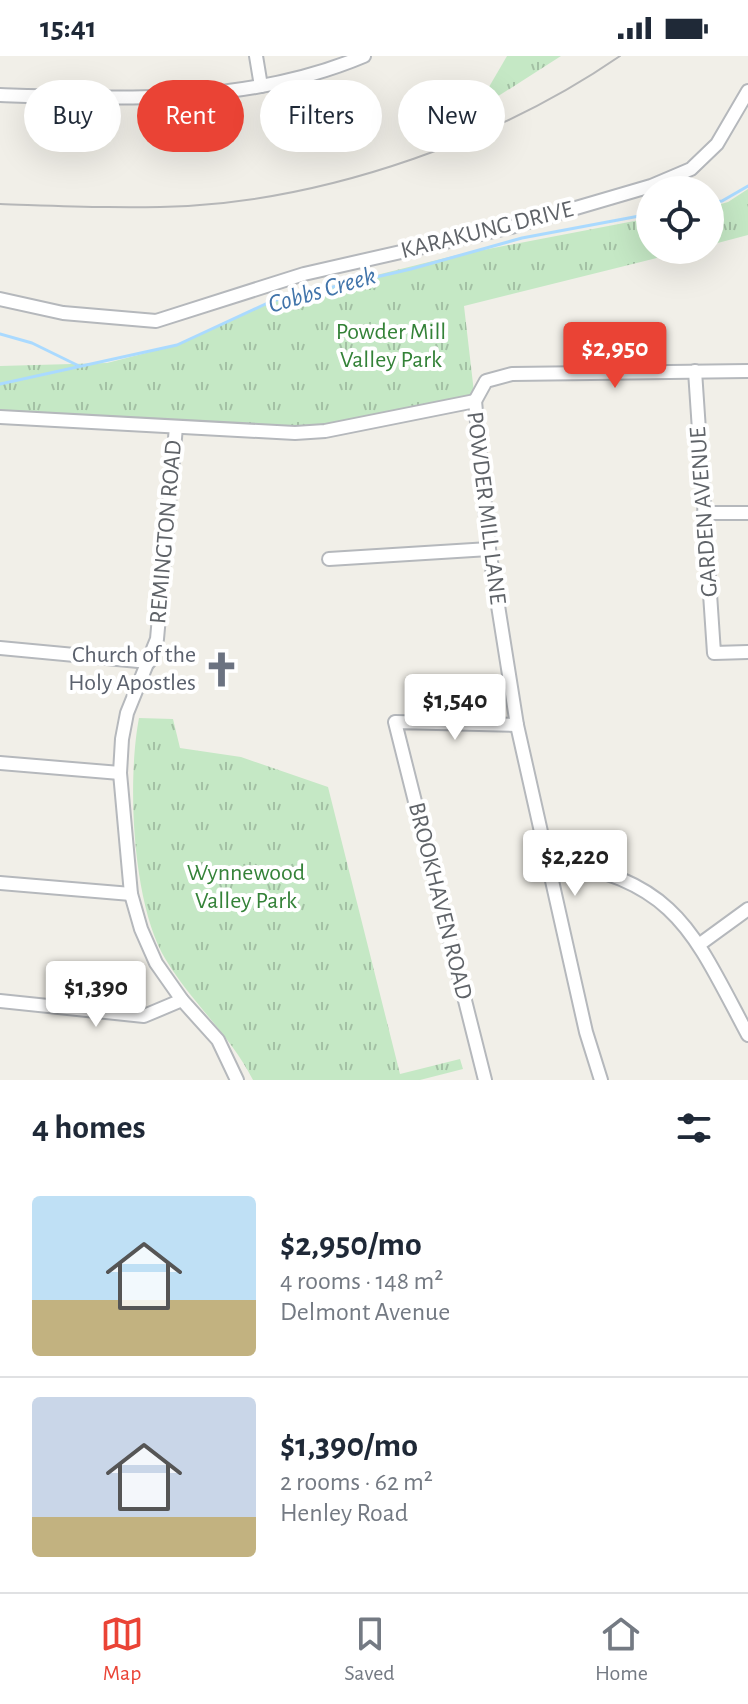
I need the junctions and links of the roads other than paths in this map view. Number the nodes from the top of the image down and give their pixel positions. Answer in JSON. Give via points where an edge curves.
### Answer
{"nodes":[{"id":1,"x":256,"y":56,"type":"edge"},
{"id":2,"x":364,"y":56,"type":"edge"},
{"id":3,"x":260,"y":80,"type":"edge"},
{"id":4,"x":286,"y":80,"type":"edge"},
{"id":5,"x":260,"y":86,"type":"edge"},
{"id":6,"x":748,"y":91,"type":"edge"},
{"id":7,"x":0,"y":95,"type":"edge"},
{"id":8,"x":0,"y":299,"type":"edge"},
{"id":9,"x":695,"y":371,"type":"junction"},
{"id":10,"x":748,"y":371,"type":"edge"},
{"id":11,"x":475,"y":401,"type":"junction"},
{"id":12,"x":0,"y":417,"type":"edge"},
{"id":13,"x":176,"y":427,"type":"junction"},
{"id":14,"x":704,"y":513,"type":"junction"},
{"id":15,"x":748,"y":513,"type":"edge"},
{"id":16,"x":489,"y":549,"type":"junction"},
{"id":17,"x":329,"y":559,"type":"dead end"},
{"id":18,"x":0,"y":648,"type":"edge"},
{"id":19,"x":748,"y":652,"type":"edge"},
{"id":20,"x":149,"y":662,"type":"junction"},
{"id":21,"x":517,"y":725,"type":"junction"},
{"id":22,"x":0,"y":763,"type":"edge"},
{"id":23,"x":120,"y":773,"type":"junction"},
{"id":24,"x":548,"y":859,"type":"junction"},
{"id":25,"x":0,"y":883,"type":"edge"},
{"id":26,"x":131,"y":894,"type":"junction"},
{"id":27,"x":748,"y":909,"type":"edge"},
{"id":28,"x":700,"y":944,"type":"junction"},
{"id":29,"x":182,"y":1000,"type":"junction"},
{"id":30,"x":0,"y":1001,"type":"edge"},
{"id":31,"x":748,"y":1035,"type":"edge"},
{"id":32,"x":237,"y":1080,"type":"edge"},
{"id":33,"x":485,"y":1080,"type":"edge"},
{"id":34,"x":601,"y":1080,"type":"edge"}],
"edges":[{"from":1,"to":3,"type":"street"},
{"from":2,"to":4,"type":"street"},
{"from":5,"to":7,"type":"street","via":[[183,97]]},
{"from":6,"to":8,"type":"street","name":"KARAKUNG DRIVE","via":[[717,144],[691,169],[511,227],[294,277],[156,321],[63,313]]},
{"from":9,"to":10,"type":"street"},
{"from":9,"to":11,"type":"street","via":[[512,374],[486,381]]},
{"from":9,"to":14,"type":"street","name":"GARDEN AVENUE"},
{"from":11,"to":13,"type":"street","name":"POWDER MILL LANE","via":[[325,431]]},
{"from":11,"to":16,"type":"street","name":"POWDER MILL LANE"},
{"from":12,"to":13,"type":"street","name":"POWDER MILL LANE"},
{"from":13,"to":20,"type":"street","name":"REMINGTON ROAD","via":[[164,593]]},
{"from":14,"to":15,"type":"street"},
{"from":14,"to":19,"type":"street","name":"GARDEN AVENUE","via":[[714,653]]},
{"from":16,"to":17,"type":"street"},
{"from":16,"to":21,"type":"street","name":"POWDER MILL LANE"},
{"from":18,"to":20,"type":"street"},
{"from":20,"to":23,"type":"street","name":"REMINGTON ROAD","via":[[127,713]]},
{"from":21,"to":24,"type":"street","name":"POWDER MILL LANE"},
{"from":21,"to":33,"type":"street","name":"BROOKHAVEN ROAD","via":[[395,722]]},
{"from":22,"to":23,"type":"street"},
{"from":23,"to":26,"type":"street","name":"REMINGTON ROAD"},
{"from":24,"to":28,"type":"street","via":[[588,866],[641,885]]},
{"from":24,"to":34,"type":"street","name":"POWDER MILL LANE"},
{"from":25,"to":26,"type":"street"},
{"from":26,"to":29,"type":"street","name":"REMINGTON ROAD","via":[[156,963]]},
{"from":27,"to":28,"type":"street"},
{"from":28,"to":31,"type":"street"},
{"from":29,"to":30,"type":"street","via":[[144,1016]]},
{"from":29,"to":32,"type":"street","name":"REMINGTON ROAD","via":[[218,1040]]}]}
